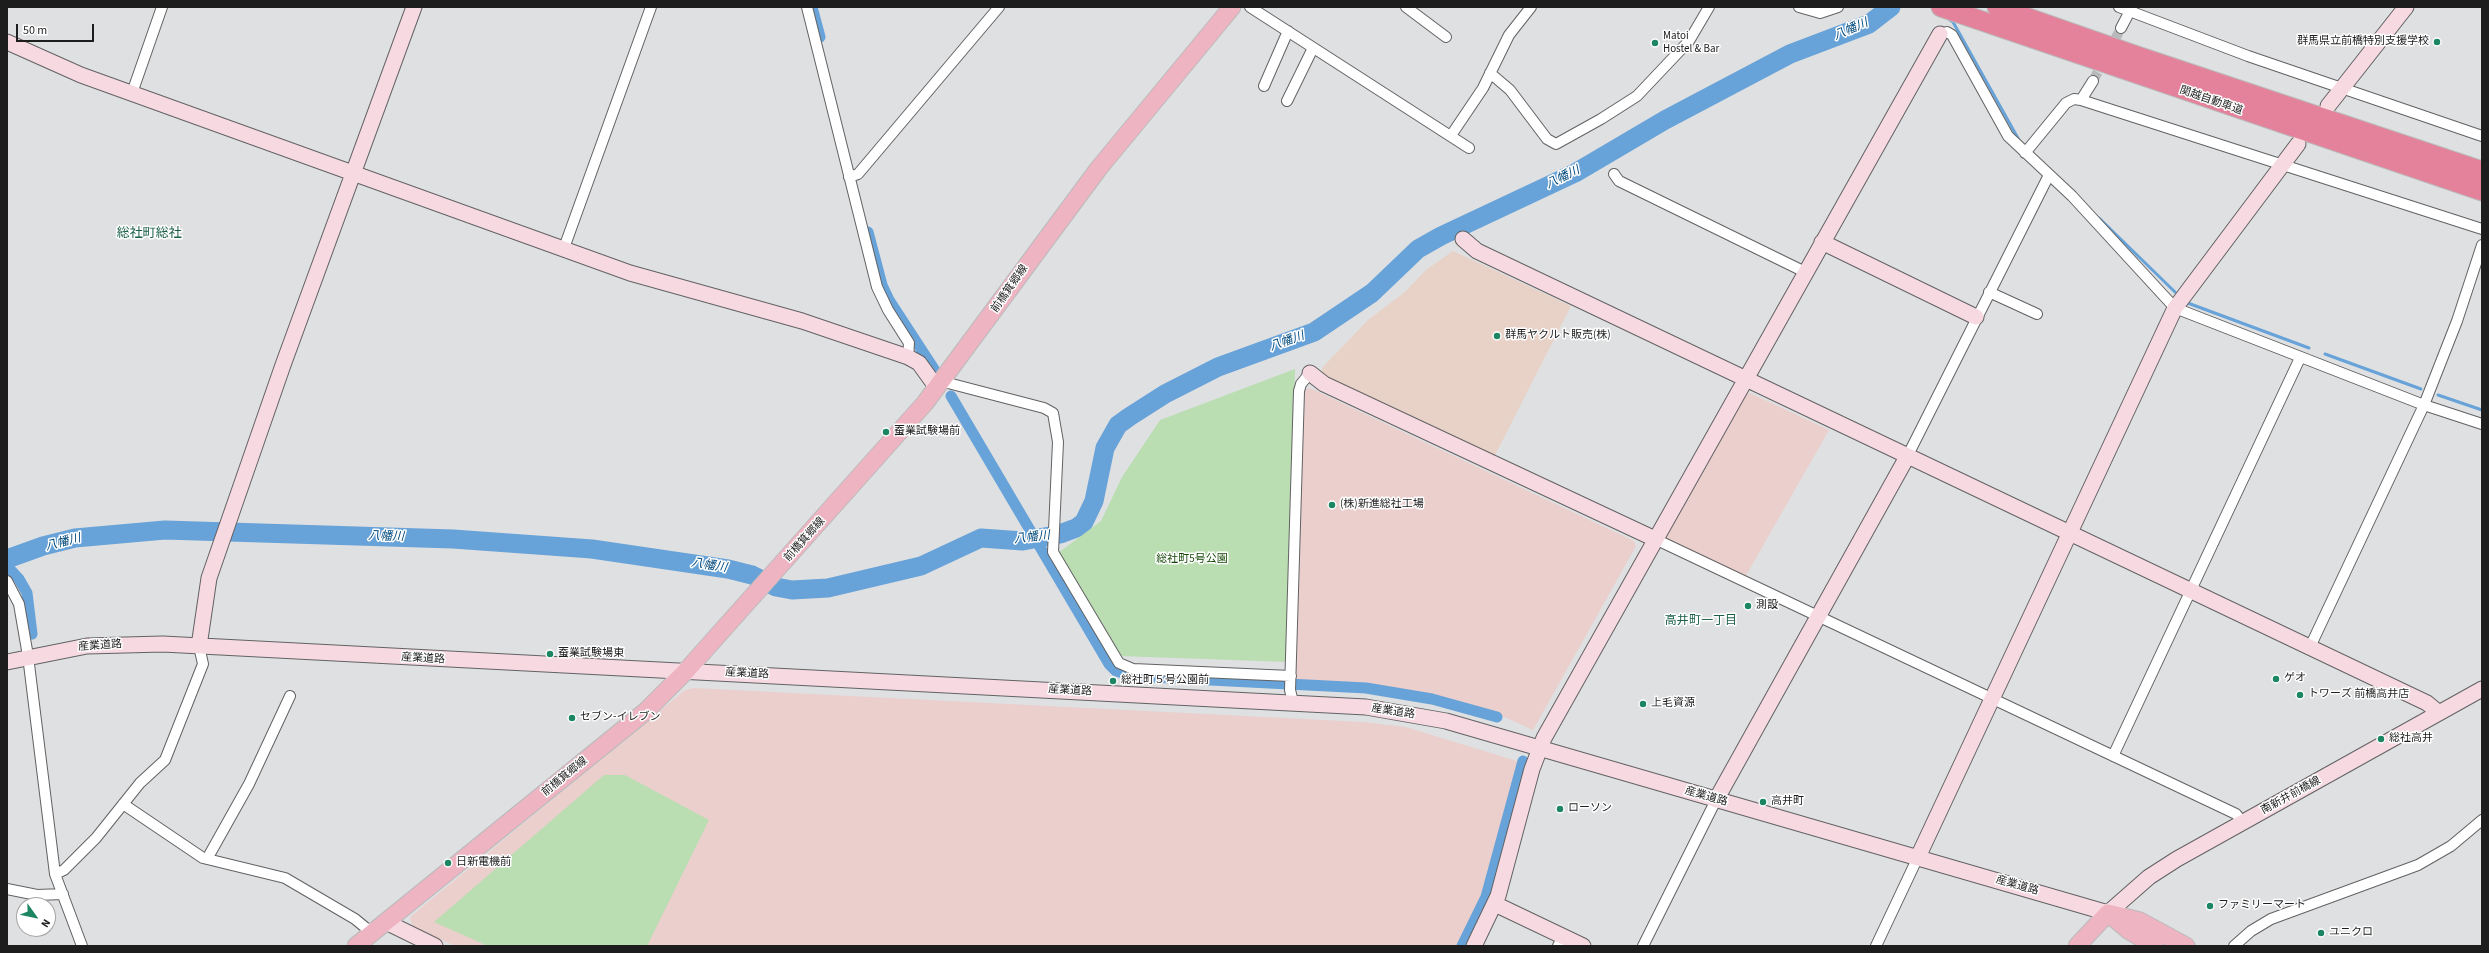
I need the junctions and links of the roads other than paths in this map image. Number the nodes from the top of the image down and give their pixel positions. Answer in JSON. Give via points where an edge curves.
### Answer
{"nodes":[{"id":1,"x":162,"y":7,"type":"edge"},
{"id":2,"x":414,"y":7,"type":"edge"},
{"id":3,"x":652,"y":7,"type":"edge"},
{"id":4,"x":807,"y":7,"type":"edge"},
{"id":5,"x":999,"y":7,"type":"edge"},
{"id":6,"x":1232,"y":7,"type":"edge"},
{"id":7,"x":1250,"y":7,"type":"edge"},
{"id":8,"x":1406,"y":7,"type":"edge"},
{"id":9,"x":1531,"y":7,"type":"edge"},
{"id":10,"x":1709,"y":7,"type":"edge"},
{"id":11,"x":1799,"y":7,"type":"edge"},
{"id":12,"x":1838,"y":7,"type":"edge"},
{"id":13,"x":1941,"y":7,"type":"edge"},
{"id":14,"x":1997,"y":7,"type":"edge"},
{"id":15,"x":2406,"y":7,"type":"edge"},
{"id":16,"x":2126,"y":8,"type":"edge"},
{"id":17,"x":2121,"y":28,"type":"tunnel mouth"},
{"id":18,"x":1288,"y":31,"type":"junction"},
{"id":19,"x":1940,"y":34,"type":"joint"},
{"id":20,"x":1446,"y":37,"type":"dead end"},
{"id":21,"x":7,"y":42,"type":"edge"},
{"id":22,"x":1313,"y":48,"type":"junction"},
{"id":23,"x":1490,"y":73,"type":"junction"},
{"id":24,"x":2092,"y":81,"type":"tunnel mouth"},
{"id":25,"x":1264,"y":86,"type":"dead end"},
{"id":26,"x":2342,"y":88,"type":"junction"},
{"id":27,"x":132,"y":93,"type":"junction"},
{"id":28,"x":2081,"y":100,"type":"junction"},
{"id":29,"x":1287,"y":101,"type":"dead end"},
{"id":30,"x":2328,"y":106,"type":"dead end"},
{"id":31,"x":1452,"y":134,"type":"junction"},
{"id":32,"x":2482,"y":136,"type":"edge"},
{"id":33,"x":2298,"y":144,"type":"dead end"},
{"id":34,"x":1469,"y":148,"type":"dead end"},
{"id":35,"x":2025,"y":153,"type":"junction"},
{"id":36,"x":2283,"y":163,"type":"junction"},
{"id":37,"x":2482,"y":171,"type":"edge"},
{"id":38,"x":353,"y":173,"type":"junction"},
{"id":39,"x":1614,"y":174,"type":"dead end"},
{"id":40,"x":2049,"y":175,"type":"junction"},
{"id":41,"x":849,"y":178,"type":"junction"},
{"id":42,"x":2482,"y":191,"type":"edge"},
{"id":43,"x":2482,"y":229,"type":"edge"},
{"id":44,"x":1463,"y":239,"type":"dead end"},
{"id":45,"x":1822,"y":242,"type":"junction"},
{"id":46,"x":2482,"y":245,"type":"edge"},
{"id":47,"x":564,"y":248,"type":"junction"},
{"id":48,"x":1805,"y":272,"type":"junction"},
{"id":49,"x":1989,"y":292,"type":"junction"},
{"id":50,"x":2175,"y":308,"type":"junction"},
{"id":51,"x":2037,"y":314,"type":"dead end"},
{"id":52,"x":1976,"y":317,"type":"junction"},
{"id":53,"x":908,"y":357,"type":"junction"},
{"id":54,"x":2300,"y":358,"type":"junction"},
{"id":55,"x":1310,"y":373,"type":"joint"},
{"id":56,"x":1745,"y":380,"type":"junction"},
{"id":57,"x":940,"y":384,"type":"junction"},
{"id":58,"x":2424,"y":406,"type":"junction"},
{"id":59,"x":2482,"y":424,"type":"edge"},
{"id":60,"x":1907,"y":457,"type":"junction"},
{"id":61,"x":2070,"y":534,"type":"junction"},
{"id":62,"x":1655,"y":539,"type":"junction"},
{"id":63,"x":7,"y":581,"type":"edge"},
{"id":64,"x":2190,"y":591,"type":"junction"},
{"id":65,"x":1818,"y":617,"type":"junction"},
{"id":66,"x":199,"y":646,"type":"junction"},
{"id":67,"x":2310,"y":647,"type":"junction"},
{"id":68,"x":28,"y":656,"type":"junction"},
{"id":69,"x":7,"y":662,"type":"edge"},
{"id":70,"x":686,"y":671,"type":"junction"},
{"id":71,"x":1291,"y":676,"type":"junction"},
{"id":72,"x":2482,"y":689,"type":"edge"},
{"id":73,"x":290,"y":696,"type":"dead end"},
{"id":74,"x":1991,"y":699,"type":"junction"},
{"id":75,"x":1293,"y":702,"type":"junction"},
{"id":76,"x":2439,"y":713,"type":"junction"},
{"id":77,"x":1539,"y":748,"type":"junction"},
{"id":78,"x":2113,"y":756,"type":"junction"},
{"id":79,"x":1716,"y":800,"type":"junction"},
{"id":80,"x":123,"y":804,"type":"junction"},
{"id":81,"x":2482,"y":820,"type":"edge"},
{"id":82,"x":2243,"y":823,"type":"junction"},
{"id":83,"x":1918,"y":857,"type":"junction"},
{"id":84,"x":207,"y":859,"type":"junction"},
{"id":85,"x":56,"y":874,"type":"junction"},
{"id":86,"x":7,"y":889,"type":"edge"},
{"id":87,"x":63,"y":894,"type":"junction"},
{"id":88,"x":1495,"y":904,"type":"junction"},
{"id":89,"x":2108,"y":913,"type":"junction"},
{"id":90,"x":386,"y":922,"type":"junction"},
{"id":91,"x":372,"y":933,"type":"junction"},
{"id":92,"x":1561,"y":941,"type":"edge"},
{"id":93,"x":82,"y":946,"type":"edge"},
{"id":94,"x":356,"y":946,"type":"edge"},
{"id":95,"x":435,"y":946,"type":"edge"},
{"id":96,"x":1474,"y":946,"type":"edge"},
{"id":97,"x":1583,"y":946,"type":"edge"},
{"id":98,"x":1643,"y":946,"type":"edge"},
{"id":99,"x":1876,"y":946,"type":"edge"},
{"id":100,"x":2077,"y":946,"type":"edge"},
{"id":101,"x":2155,"y":946,"type":"edge"},
{"id":102,"x":2186,"y":946,"type":"edge"},
{"id":103,"x":2234,"y":946,"type":"edge"}],
"edges":[{"from":1,"to":27,"type":"street"},
{"from":2,"to":38,"type":"street"},
{"from":3,"to":47,"type":"street"},
{"from":4,"to":41,"type":"street"},
{"from":5,"to":41,"type":"street","via":[[858,174]]},
{"from":6,"to":57,"type":"main road","name":"前橋箕郷線","via":[[1099,168]]},
{"from":7,"to":18,"type":"street"},
{"from":8,"to":20,"type":"street"},
{"from":9,"to":23,"type":"street","via":[[1509,35]]},
{"from":10,"to":23,"type":"street","via":[[1689,41],[1637,96],[1556,144],[1547,139],[1510,90]]},
{"from":11,"to":12,"type":"street","via":[[1820,13]]},
{"from":13,"to":42,"type":"highway","name":"関越自動車道"},
{"from":14,"to":37,"type":"highway","name":"関越自動車道"},
{"from":15,"to":26,"type":"street"},
{"from":16,"to":17,"type":"street"},
{"from":16,"to":26,"type":"street"},
{"from":18,"to":22,"type":"street"},
{"from":18,"to":25,"type":"street"},
{"from":19,"to":35,"type":"street","via":[[1947,32],[1952,35],[2008,136]]},
{"from":19,"to":45,"type":"street"},
{"from":21,"to":27,"type":"street","via":[[58,66]]},
{"from":22,"to":29,"type":"street"},
{"from":22,"to":31,"type":"street"},
{"from":23,"to":31,"type":"street"},
{"from":24,"to":28,"type":"street"},
{"from":26,"to":30,"type":"street"},
{"from":26,"to":32,"type":"street"},
{"from":27,"to":38,"type":"street"},
{"from":28,"to":35,"type":"street","via":[[2074,99],[2066,103]]},
{"from":28,"to":36,"type":"street"},
{"from":31,"to":34,"type":"street"},
{"from":33,"to":36,"type":"street"},
{"from":35,"to":40,"type":"street"},
{"from":36,"to":43,"type":"street"},
{"from":36,"to":50,"type":"street"},
{"from":38,"to":47,"type":"street"},
{"from":38,"to":66,"type":"street","via":[[206,591]]},
{"from":39,"to":48,"type":"street","via":[[1619,181]]},
{"from":40,"to":49,"type":"street"},
{"from":40,"to":50,"type":"street","via":[[2072,196]]},
{"from":41,"to":53,"type":"street","via":[[877,287],[909,343]]},
{"from":44,"to":56,"type":"street","via":[[1476,251]]},
{"from":45,"to":48,"type":"street"},
{"from":45,"to":52,"type":"street"},
{"from":46,"to":58,"type":"street"},
{"from":47,"to":53,"type":"street","via":[[653,280],[802,321]]},
{"from":48,"to":56,"type":"street"},
{"from":49,"to":51,"type":"street"},
{"from":49,"to":52,"type":"street"},
{"from":50,"to":54,"type":"street"},
{"from":50,"to":61,"type":"street"},
{"from":52,"to":60,"type":"street"},
{"from":53,"to":57,"type":"street","via":[[919,362]]},
{"from":54,"to":58,"type":"street"},
{"from":54,"to":64,"type":"street"},
{"from":55,"to":62,"type":"street","via":[[1324,384]]},
{"from":55,"to":71,"type":"street","via":[[1299,391]]},
{"from":56,"to":60,"type":"street"},
{"from":56,"to":62,"type":"street"},
{"from":57,"to":70,"type":"main road","name":"前橋箕郷線"},
{"from":57,"to":71,"type":"street","via":[[948,383],[1044,408],[1053,413],[1058,442],[1052,546],[1059,564],[1116,659],[1123,666],[1133,669]]},
{"from":58,"to":59,"type":"street"},
{"from":58,"to":67,"type":"street"},
{"from":60,"to":61,"type":"street"},
{"from":60,"to":65,"type":"street"},
{"from":61,"to":64,"type":"street"},
{"from":61,"to":74,"type":"street"},
{"from":62,"to":65,"type":"street"},
{"from":62,"to":77,"type":"street"},
{"from":63,"to":68,"type":"street","via":[[19,604]]},
{"from":64,"to":67,"type":"street"},
{"from":64,"to":78,"type":"street"},
{"from":65,"to":74,"type":"street"},
{"from":65,"to":79,"type":"street"},
{"from":66,"to":68,"type":"street","name":"産業道路","via":[[101,645]]},
{"from":66,"to":70,"type":"street","name":"産業道路"},
{"from":66,"to":80,"type":"street","via":[[203,664],[170,752]]},
{"from":67,"to":76,"type":"street","via":[[2427,703]]},
{"from":68,"to":69,"type":"street","name":"産業道路"},
{"from":68,"to":85,"type":"street"},
{"from":70,"to":75,"type":"street","name":"産業道路"},
{"from":70,"to":90,"type":"main road","name":"前橋箕郷線","via":[[646,711]]},
{"from":71,"to":75,"type":"street","via":[[1290,690]]},
{"from":72,"to":76,"type":"street","name":"南新井前橋線"},
{"from":73,"to":84,"type":"street","via":[[249,784]]},
{"from":74,"to":78,"type":"street"},
{"from":74,"to":83,"type":"street"},
{"from":75,"to":77,"type":"street","name":"産業道路","via":[[1366,708],[1446,721]]},
{"from":76,"to":82,"type":"street","name":"南新井前橋線"},
{"from":77,"to":79,"type":"street","name":"産業道路"},
{"from":77,"to":88,"type":"street"},
{"from":78,"to":82,"type":"street","via":[[2236,814]]},
{"from":79,"to":83,"type":"street","name":"産業道路"},
{"from":79,"to":98,"type":"street"},
{"from":80,"to":84,"type":"street"},
{"from":80,"to":85,"type":"street","via":[[96,838],[64,870]]},
{"from":81,"to":103,"type":"street","via":[[2451,846],[2418,865],[2272,919],[2251,931]]},
{"from":82,"to":89,"type":"street","name":"南新井前橋線","via":[[2163,868]]},
{"from":83,"to":89,"type":"street","name":"産業道路"},
{"from":83,"to":99,"type":"street"},
{"from":84,"to":91,"type":"street","via":[[285,878],[355,918]]},
{"from":85,"to":87,"type":"street"},
{"from":86,"to":87,"type":"street","via":[[37,895]]},
{"from":87,"to":93,"type":"street"},
{"from":88,"to":92,"type":"street"},
{"from":88,"to":96,"type":"street"},
{"from":89,"to":100,"type":"main road"},
{"from":89,"to":101,"type":"main road","via":[[2128,930]]},
{"from":89,"to":102,"type":"main road","via":[[2140,921]]},
{"from":90,"to":91,"type":"main road","name":"前橋箕郷線"},
{"from":90,"to":95,"type":"street"},
{"from":91,"to":94,"type":"main road","name":"前橋箕郷線"},
{"from":92,"to":97,"type":"street"}]}
